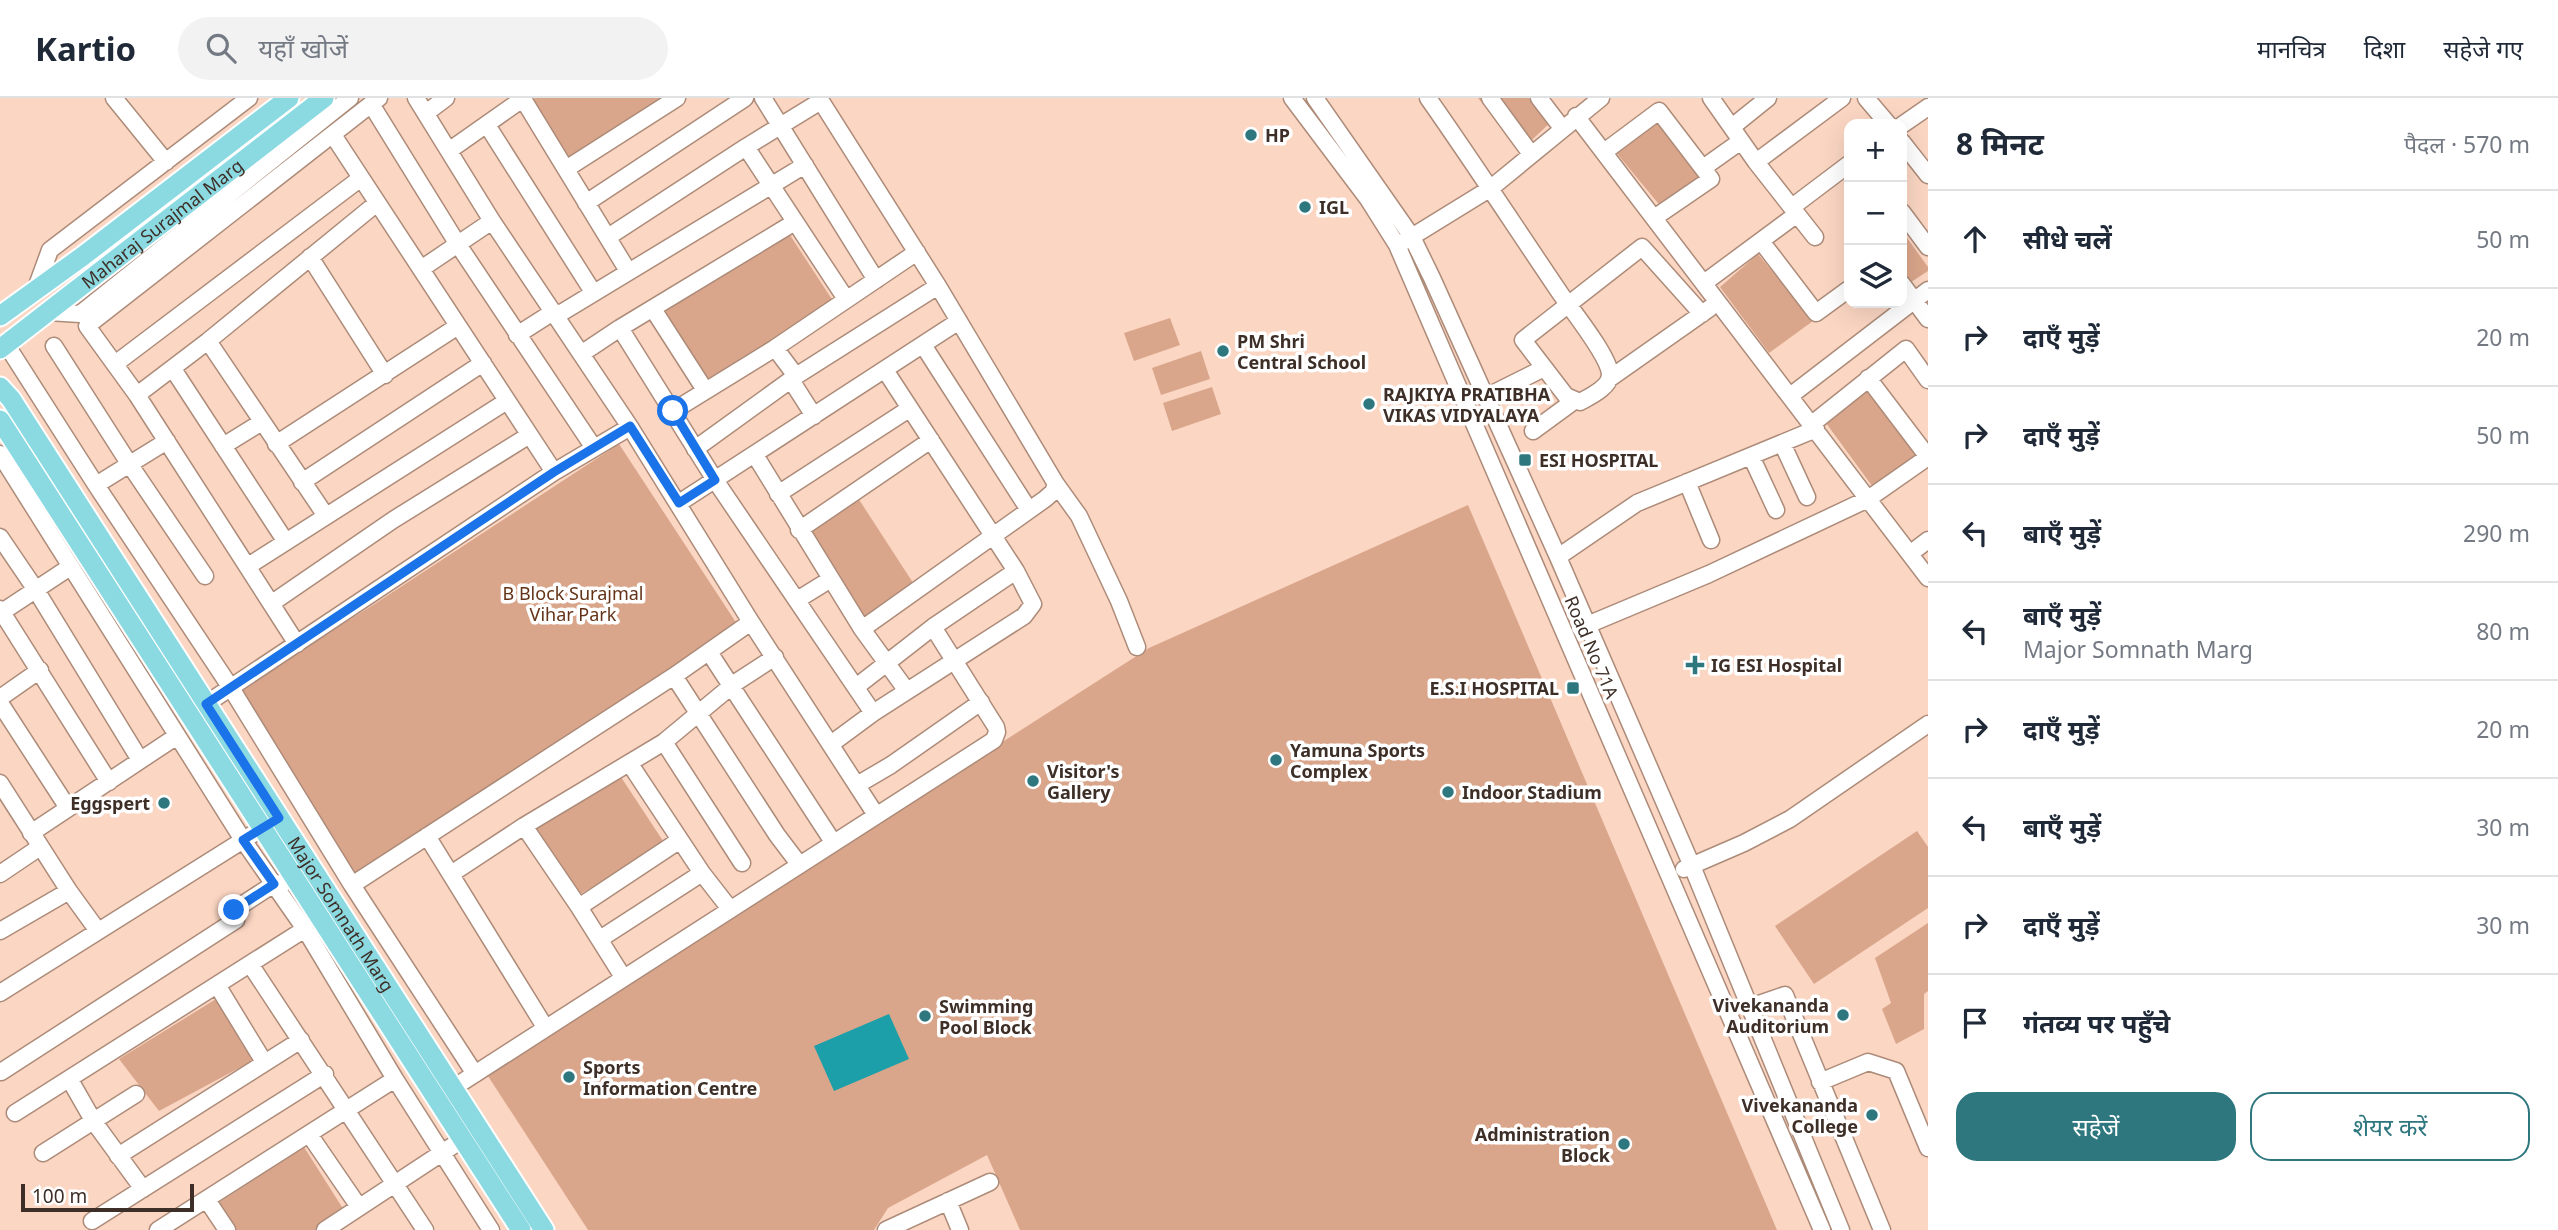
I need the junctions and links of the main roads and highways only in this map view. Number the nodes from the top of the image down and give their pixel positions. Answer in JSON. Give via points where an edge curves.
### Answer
{"nodes":[{"id":1,"x":289,"y":98,"type":"edge"},
{"id":2,"x":324,"y":98,"type":"edge"},
{"id":3,"x":0,"y":316,"type":"edge"},
{"id":4,"x":3,"y":347,"type":"edge"},
{"id":5,"x":0,"y":387,"type":"edge"},
{"id":6,"x":0,"y":420,"type":"edge"},
{"id":7,"x":271,"y":823,"type":"junction"},
{"id":8,"x":487,"y":1159,"type":"junction"},
{"id":9,"x":521,"y":1230,"type":"edge"},
{"id":10,"x":544,"y":1230,"type":"edge"}],
"edges":[{"from":1,"to":3,"type":"main road","name":"Maharaj Surajmal Marg"},
{"from":2,"to":4,"type":"main road","name":"Maharaj Surajmal Marg"},
{"from":5,"to":7,"type":"main road","name":"Major Somnath Marg","via":[[206,704]]},
{"from":6,"to":7,"type":"main road","name":"Major Somnath Marg"},
{"from":7,"to":8,"type":"main road","name":"Major Somnath Marg","via":[[453,1088]]},
{"from":7,"to":8,"type":"main road","name":"Major Somnath Marg","via":[[298,883],[463,1139]]},
{"from":8,"to":9,"type":"main road","name":"Major Somnath Marg"},
{"from":8,"to":10,"type":"main road","name":"Major Somnath Marg"}]}
